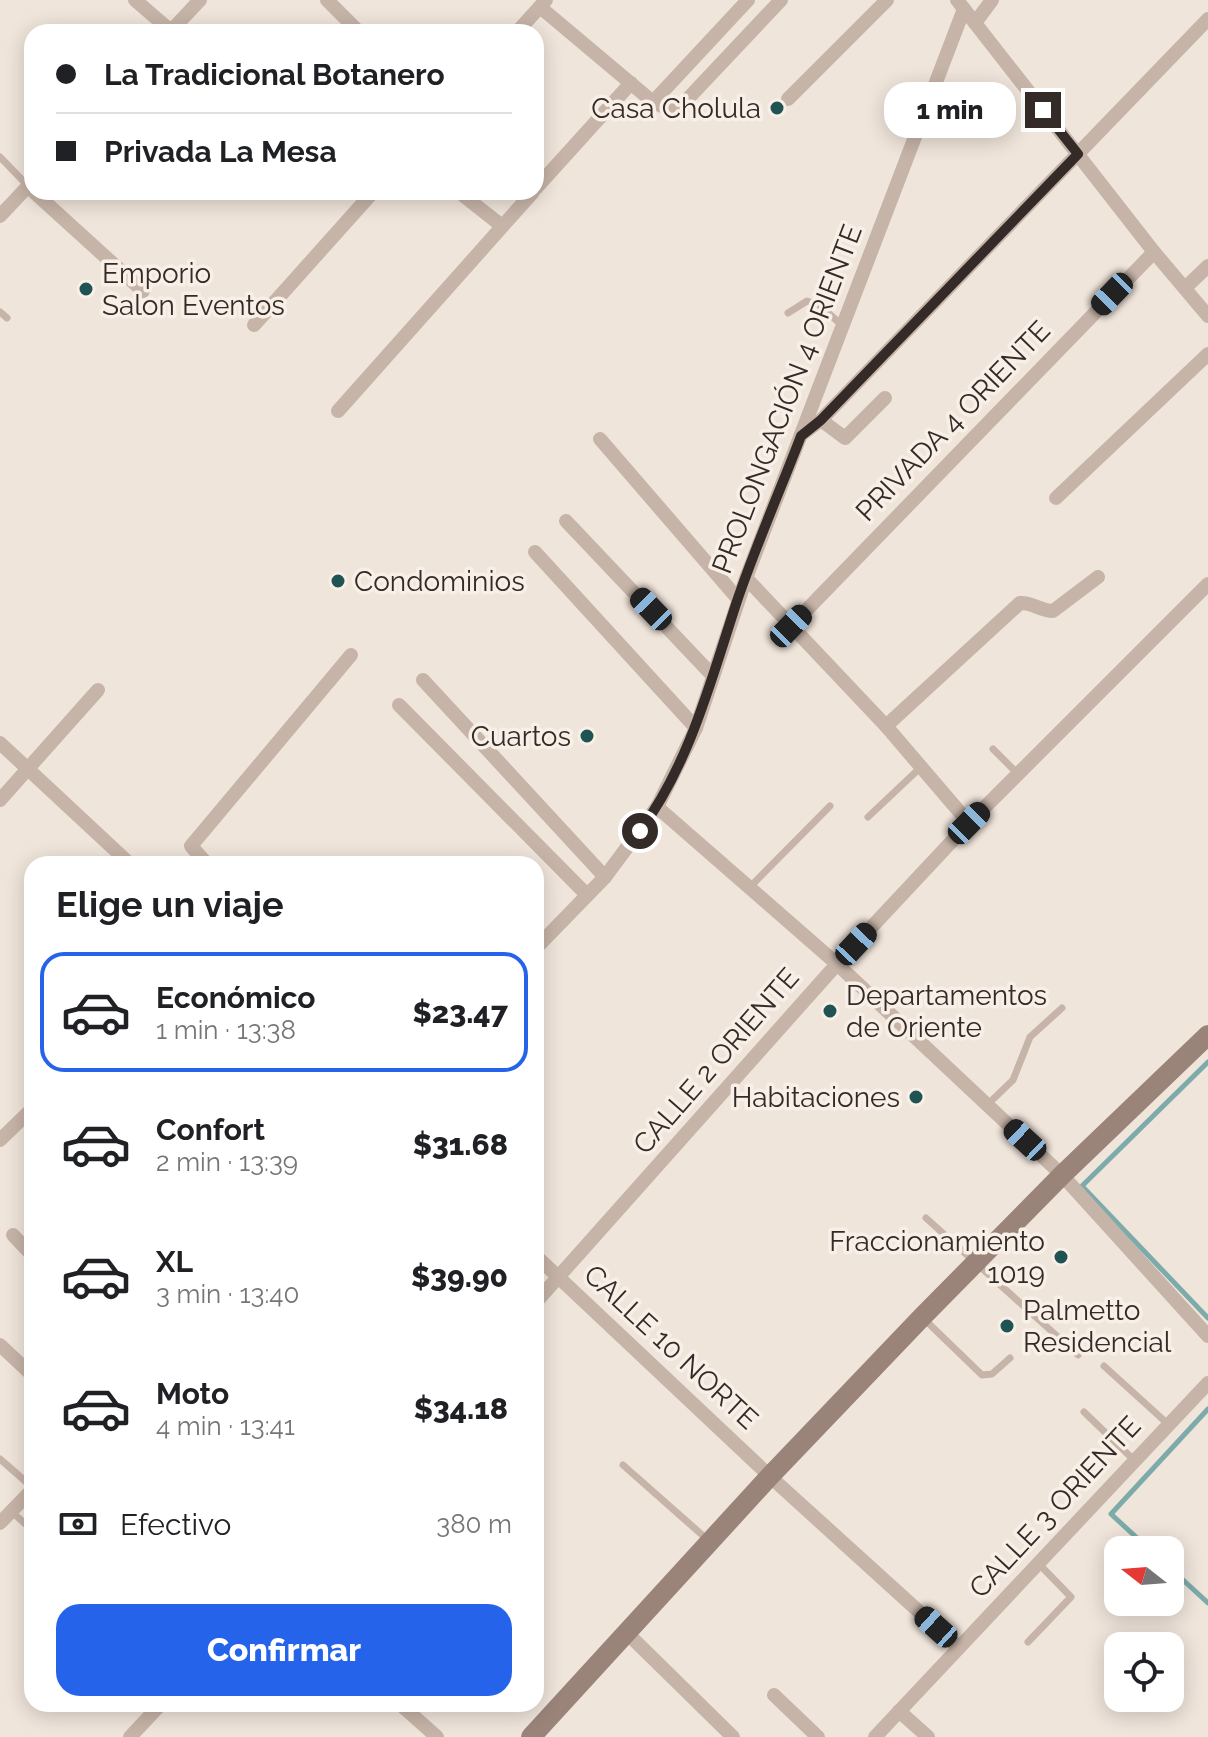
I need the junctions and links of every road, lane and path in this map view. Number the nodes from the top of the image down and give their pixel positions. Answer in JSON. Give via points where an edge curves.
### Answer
{"nodes":[{"id":1,"x":135,"y":0,"type":"edge"},
{"id":2,"x":200,"y":0,"type":"edge"},
{"id":3,"x":327,"y":0,"type":"edge"},
{"id":4,"x":748,"y":0,"type":"edge"},
{"id":5,"x":781,"y":0,"type":"edge"},
{"id":6,"x":887,"y":0,"type":"edge"},
{"id":7,"x":992,"y":0,"type":"edge"},
{"id":8,"x":543,"y":4,"type":"edge"},
{"id":9,"x":961,"y":4,"type":"edge"},
{"id":10,"x":1208,"y":19,"type":"edge"},
{"id":11,"x":975,"y":23,"type":"junction"},
{"id":12,"x":162,"y":24,"type":"edge"},
{"id":13,"x":178,"y":24,"type":"edge"},
{"id":14,"x":351,"y":24,"type":"edge"},
{"id":15,"x":524,"y":24,"type":"edge"},
{"id":16,"x":631,"y":83,"type":"junction"},
{"id":17,"x":788,"y":99,"type":"dead end"},
{"id":18,"x":653,"y":102,"type":"junction"},
{"id":19,"x":1078,"y":154,"type":"junction"},
{"id":20,"x":0,"y":157,"type":"edge"},
{"id":21,"x":544,"y":179,"type":"edge"},
{"id":22,"x":24,"y":180,"type":"edge"},
{"id":23,"x":24,"y":194,"type":"edge"},
{"id":24,"x":46,"y":200,"type":"edge"},
{"id":25,"x":366,"y":200,"type":"edge"},
{"id":26,"x":469,"y":200,"type":"edge"},
{"id":27,"x":525,"y":200,"type":"edge"},
{"id":28,"x":0,"y":216,"type":"edge"},
{"id":29,"x":502,"y":226,"type":"junction"},
{"id":30,"x":1154,"y":252,"type":"junction"},
{"id":31,"x":1208,"y":266,"type":"edge"},
{"id":32,"x":1185,"y":288,"type":"junction"},
{"id":33,"x":143,"y":291,"type":"dead end"},
{"id":34,"x":0,"y":312,"type":"edge"},
{"id":35,"x":788,"y":313,"type":"dead end"},
{"id":36,"x":1208,"y":316,"type":"edge"},
{"id":37,"x":7,"y":318,"type":"dead end"},
{"id":38,"x":254,"y":325,"type":"dead end"},
{"id":39,"x":843,"y":326,"type":"junction"},
{"id":40,"x":1208,"y":354,"type":"edge"},
{"id":41,"x":885,"y":398,"type":"dead end"},
{"id":42,"x":338,"y":411,"type":"dead end"},
{"id":43,"x":821,"y":420,"type":"junction"},
{"id":44,"x":801,"y":436,"type":"junction"},
{"id":45,"x":600,"y":439,"type":"dead end"},
{"id":46,"x":1056,"y":498,"type":"dead end"},
{"id":47,"x":566,"y":521,"type":"dead end"},
{"id":48,"x":535,"y":552,"type":"dead end"},
{"id":49,"x":1098,"y":577,"type":"dead end"},
{"id":50,"x":746,"y":578,"type":"junction"},
{"id":51,"x":1208,"y":584,"type":"edge"},
{"id":52,"x":738,"y":599,"type":"junction"},
{"id":53,"x":791,"y":626,"type":"junction"},
{"id":54,"x":351,"y":655,"type":"dead end"},
{"id":55,"x":713,"y":676,"type":"junction"},
{"id":56,"x":423,"y":680,"type":"dead end"},
{"id":57,"x":98,"y":690,"type":"dead end"},
{"id":58,"x":399,"y":705,"type":"dead end"},
{"id":59,"x":886,"y":726,"type":"junction"},
{"id":60,"x":696,"y":728,"type":"junction"},
{"id":61,"x":0,"y":743,"type":"edge"},
{"id":62,"x":993,"y":749,"type":"dead end"},
{"id":63,"x":921,"y":767,"type":"junction"},
{"id":64,"x":28,"y":770,"type":"junction"},
{"id":65,"x":1018,"y":774,"type":"junction"},
{"id":66,"x":0,"y":800,"type":"edge"},
{"id":67,"x":830,"y":806,"type":"dead end"},
{"id":68,"x":657,"y":807,"type":"junction"},
{"id":69,"x":868,"y":817,"type":"dead end"},
{"id":70,"x":969,"y":823,"type":"junction"},
{"id":71,"x":121,"y":856,"type":"edge"},
{"id":72,"x":200,"y":856,"type":"edge"},
{"id":73,"x":605,"y":877,"type":"junction"},
{"id":74,"x":749,"y":888,"type":"junction"},
{"id":75,"x":587,"y":895,"type":"junction"},
{"id":76,"x":544,"y":940,"type":"edge"},
{"id":77,"x":837,"y":964,"type":"junction"},
{"id":78,"x":1062,"y":1008,"type":"dead end"},
{"id":79,"x":1208,"y":1035,"type":"edge"},
{"id":80,"x":987,"y":1105,"type":"junction"},
{"id":81,"x":24,"y":1117,"type":"edge"},
{"id":82,"x":0,"y":1140,"type":"edge"},
{"id":83,"x":1062,"y":1175,"type":"junction"},
{"id":84,"x":926,"y":1218,"type":"dead end"},
{"id":85,"x":13,"y":1235,"type":"dead end"},
{"id":86,"x":24,"y":1247,"type":"edge"},
{"id":87,"x":976,"y":1262,"type":"junction"},
{"id":88,"x":544,"y":1263,"type":"edge"},
{"id":89,"x":560,"y":1278,"type":"junction"},
{"id":90,"x":544,"y":1294,"type":"edge"},
{"id":91,"x":922,"y":1317,"type":"junction"},
{"id":92,"x":1208,"y":1336,"type":"edge"},
{"id":93,"x":0,"y":1345,"type":"edge"},
{"id":94,"x":1078,"y":1355,"type":"dead end"},
{"id":95,"x":1010,"y":1358,"type":"dead end"},
{"id":96,"x":1104,"y":1366,"type":"dead end"},
{"id":97,"x":24,"y":1368,"type":"edge"},
{"id":98,"x":1208,"y":1383,"type":"edge"},
{"id":99,"x":1084,"y":1412,"type":"dead end"},
{"id":100,"x":1169,"y":1425,"type":"junction"},
{"id":101,"x":0,"y":1459,"type":"edge"},
{"id":102,"x":1135,"y":1461,"type":"junction"},
{"id":103,"x":623,"y":1465,"type":"dead end"},
{"id":104,"x":770,"y":1476,"type":"junction"},
{"id":105,"x":24,"y":1481,"type":"edge"},
{"id":106,"x":24,"y":1497,"type":"edge"},
{"id":107,"x":11,"y":1511,"type":"junction"},
{"id":108,"x":0,"y":1523,"type":"edge"},
{"id":109,"x":24,"y":1523,"type":"edge"},
{"id":110,"x":711,"y":1543,"type":"junction"},
{"id":111,"x":1038,"y":1563,"type":"junction"},
{"id":112,"x":627,"y":1633,"type":"junction"},
{"id":113,"x":1028,"y":1642,"type":"dead end"},
{"id":114,"x":958,"y":1647,"type":"junction"},
{"id":115,"x":774,"y":1695,"type":"dead end"},
{"id":116,"x":899,"y":1711,"type":"junction"},
{"id":117,"x":153,"y":1712,"type":"edge"},
{"id":118,"x":409,"y":1712,"type":"edge"},
{"id":119,"x":130,"y":1737,"type":"edge"},
{"id":120,"x":437,"y":1737,"type":"edge"},
{"id":121,"x":531,"y":1737,"type":"edge"},
{"id":122,"x":733,"y":1737,"type":"edge"},
{"id":123,"x":818,"y":1737,"type":"edge"},
{"id":124,"x":875,"y":1737,"type":"edge"},
{"id":125,"x":928,"y":1737,"type":"edge"}],
"edges":[{"from":1,"to":12,"type":"street"},
{"from":2,"to":13,"type":"street"},
{"from":3,"to":14,"type":"street"},
{"from":4,"to":18,"type":"street"},
{"from":5,"to":18,"type":"street","via":[[681,106],[666,108]]},
{"from":6,"to":17,"type":"street"},
{"from":7,"to":11,"type":"street"},
{"from":8,"to":15,"type":"street"},
{"from":8,"to":16,"type":"street"},
{"from":9,"to":11,"type":"street"},
{"from":9,"to":39,"type":"street","name":"PROLONGACIÓN 4 ORIENTE"},
{"from":10,"to":19,"type":"street"},
{"from":11,"to":19,"type":"street"},
{"from":16,"to":18,"type":"street"},
{"from":16,"to":21,"type":"street"},
{"from":19,"to":30,"type":"street"},
{"from":19,"to":43,"type":"street"},
{"from":20,"to":22,"type":"lane"},
{"from":23,"to":28,"type":"street"},
{"from":24,"to":33,"type":"street"},
{"from":25,"to":38,"type":"street"},
{"from":26,"to":29,"type":"street"},
{"from":27,"to":29,"type":"street"},
{"from":29,"to":42,"type":"street"},
{"from":30,"to":32,"type":"street"},
{"from":30,"to":53,"type":"street","name":"PRIVADA 4 ORIENTE"},
{"from":31,"to":32,"type":"street"},
{"from":32,"to":36,"type":"street"},
{"from":34,"to":37,"type":"lane"},
{"from":35,"to":39,"type":"lane","via":[[807,301]]},
{"from":39,"to":44,"type":"street","name":"PROLONGACIÓN 4 ORIENTE"},
{"from":40,"to":46,"type":"street"},
{"from":41,"to":43,"type":"street","via":[[845,438]]},
{"from":43,"to":44,"type":"street"},
{"from":44,"to":50,"type":"street","name":"PROLONGACIÓN 4 ORIENTE"},
{"from":45,"to":52,"type":"street"},
{"from":47,"to":55,"type":"street"},
{"from":48,"to":60,"type":"street"},
{"from":49,"to":59,"type":"street","via":[[1053,611],[1020,603]]},
{"from":50,"to":52,"type":"street","name":"PROLONGACIÓN 4 ORIENTE"},
{"from":50,"to":53,"type":"street"},
{"from":51,"to":65,"type":"street","name":"CALLE 2 ORIENTE"},
{"from":52,"to":55,"type":"street","name":"PROLONGACIÓN 4 ORIENTE"},
{"from":53,"to":59,"type":"street"},
{"from":54,"to":72,"type":"street","via":[[191,846]]},
{"from":55,"to":60,"type":"street","name":"PROLONGACIÓN 4 ORIENTE"},
{"from":56,"to":73,"type":"street"},
{"from":57,"to":64,"type":"street"},
{"from":58,"to":75,"type":"street"},
{"from":59,"to":63,"type":"street"},
{"from":60,"to":68,"type":"street","name":"PROLONGACIÓN 4 ORIENTE"},
{"from":61,"to":64,"type":"street"},
{"from":62,"to":65,"type":"lane"},
{"from":63,"to":69,"type":"lane"},
{"from":63,"to":70,"type":"street"},
{"from":64,"to":66,"type":"street"},
{"from":64,"to":71,"type":"street"},
{"from":65,"to":70,"type":"street","name":"CALLE 2 ORIENTE"},
{"from":67,"to":74,"type":"lane"},
{"from":68,"to":73,"type":"street","name":"PROLONGACIÓN 4 ORIENTE"},
{"from":68,"to":74,"type":"street"},
{"from":70,"to":77,"type":"street","name":"CALLE 2 ORIENTE"},
{"from":73,"to":75,"type":"street","name":"PROLONGACIÓN 4 ORIENTE"},
{"from":74,"to":77,"type":"street"},
{"from":75,"to":76,"type":"street","name":"PROLONGACIÓN 4 ORIENTE"},
{"from":77,"to":80,"type":"street"},
{"from":77,"to":89,"type":"street","name":"CALLE 2 ORIENTE"},
{"from":78,"to":80,"type":"lane","via":[[1030,1037],[1013,1080]]},
{"from":79,"to":83,"type":"main road"},
{"from":80,"to":83,"type":"street"},
{"from":81,"to":82,"type":"street"},
{"from":83,"to":87,"type":"main road"},
{"from":83,"to":92,"type":"street"},
{"from":84,"to":87,"type":"lane"},
{"from":85,"to":86,"type":"street"},
{"from":87,"to":91,"type":"main road"},
{"from":87,"to":94,"type":"lane"},
{"from":88,"to":89,"type":"street","name":"CALLE 10 NORTE"},
{"from":89,"to":90,"type":"street","name":"CALLE 2 ORIENTE"},
{"from":89,"to":104,"type":"street","name":"CALLE 10 NORTE"},
{"from":91,"to":95,"type":"lane","via":[[982,1375],[992,1374]]},
{"from":91,"to":104,"type":"main road"},
{"from":93,"to":97,"type":"street"},
{"from":96,"to":100,"type":"lane"},
{"from":98,"to":100,"type":"street","name":"CALLE 3 ORIENTE"},
{"from":99,"to":102,"type":"lane"},
{"from":100,"to":102,"type":"street","name":"CALLE 3 ORIENTE"},
{"from":101,"to":105,"type":"lane"},
{"from":102,"to":111,"type":"street","name":"CALLE 3 ORIENTE"},
{"from":103,"to":110,"type":"lane"},
{"from":104,"to":110,"type":"main road"},
{"from":104,"to":114,"type":"street","name":"CALLE 10 NORTE"},
{"from":106,"to":107,"type":"street"},
{"from":107,"to":108,"type":"street"},
{"from":107,"to":109,"type":"lane"},
{"from":110,"to":112,"type":"main road"},
{"from":111,"to":113,"type":"lane","via":[[1071,1597]]},
{"from":111,"to":114,"type":"street","name":"CALLE 3 ORIENTE"},
{"from":112,"to":121,"type":"main road"},
{"from":112,"to":122,"type":"street"},
{"from":114,"to":116,"type":"street","name":"CALLE 3 ORIENTE"},
{"from":115,"to":123,"type":"street"},
{"from":116,"to":124,"type":"street","name":"CALLE 3 ORIENTE"},
{"from":116,"to":125,"type":"street"},
{"from":117,"to":119,"type":"street"},
{"from":118,"to":120,"type":"street"}]}
